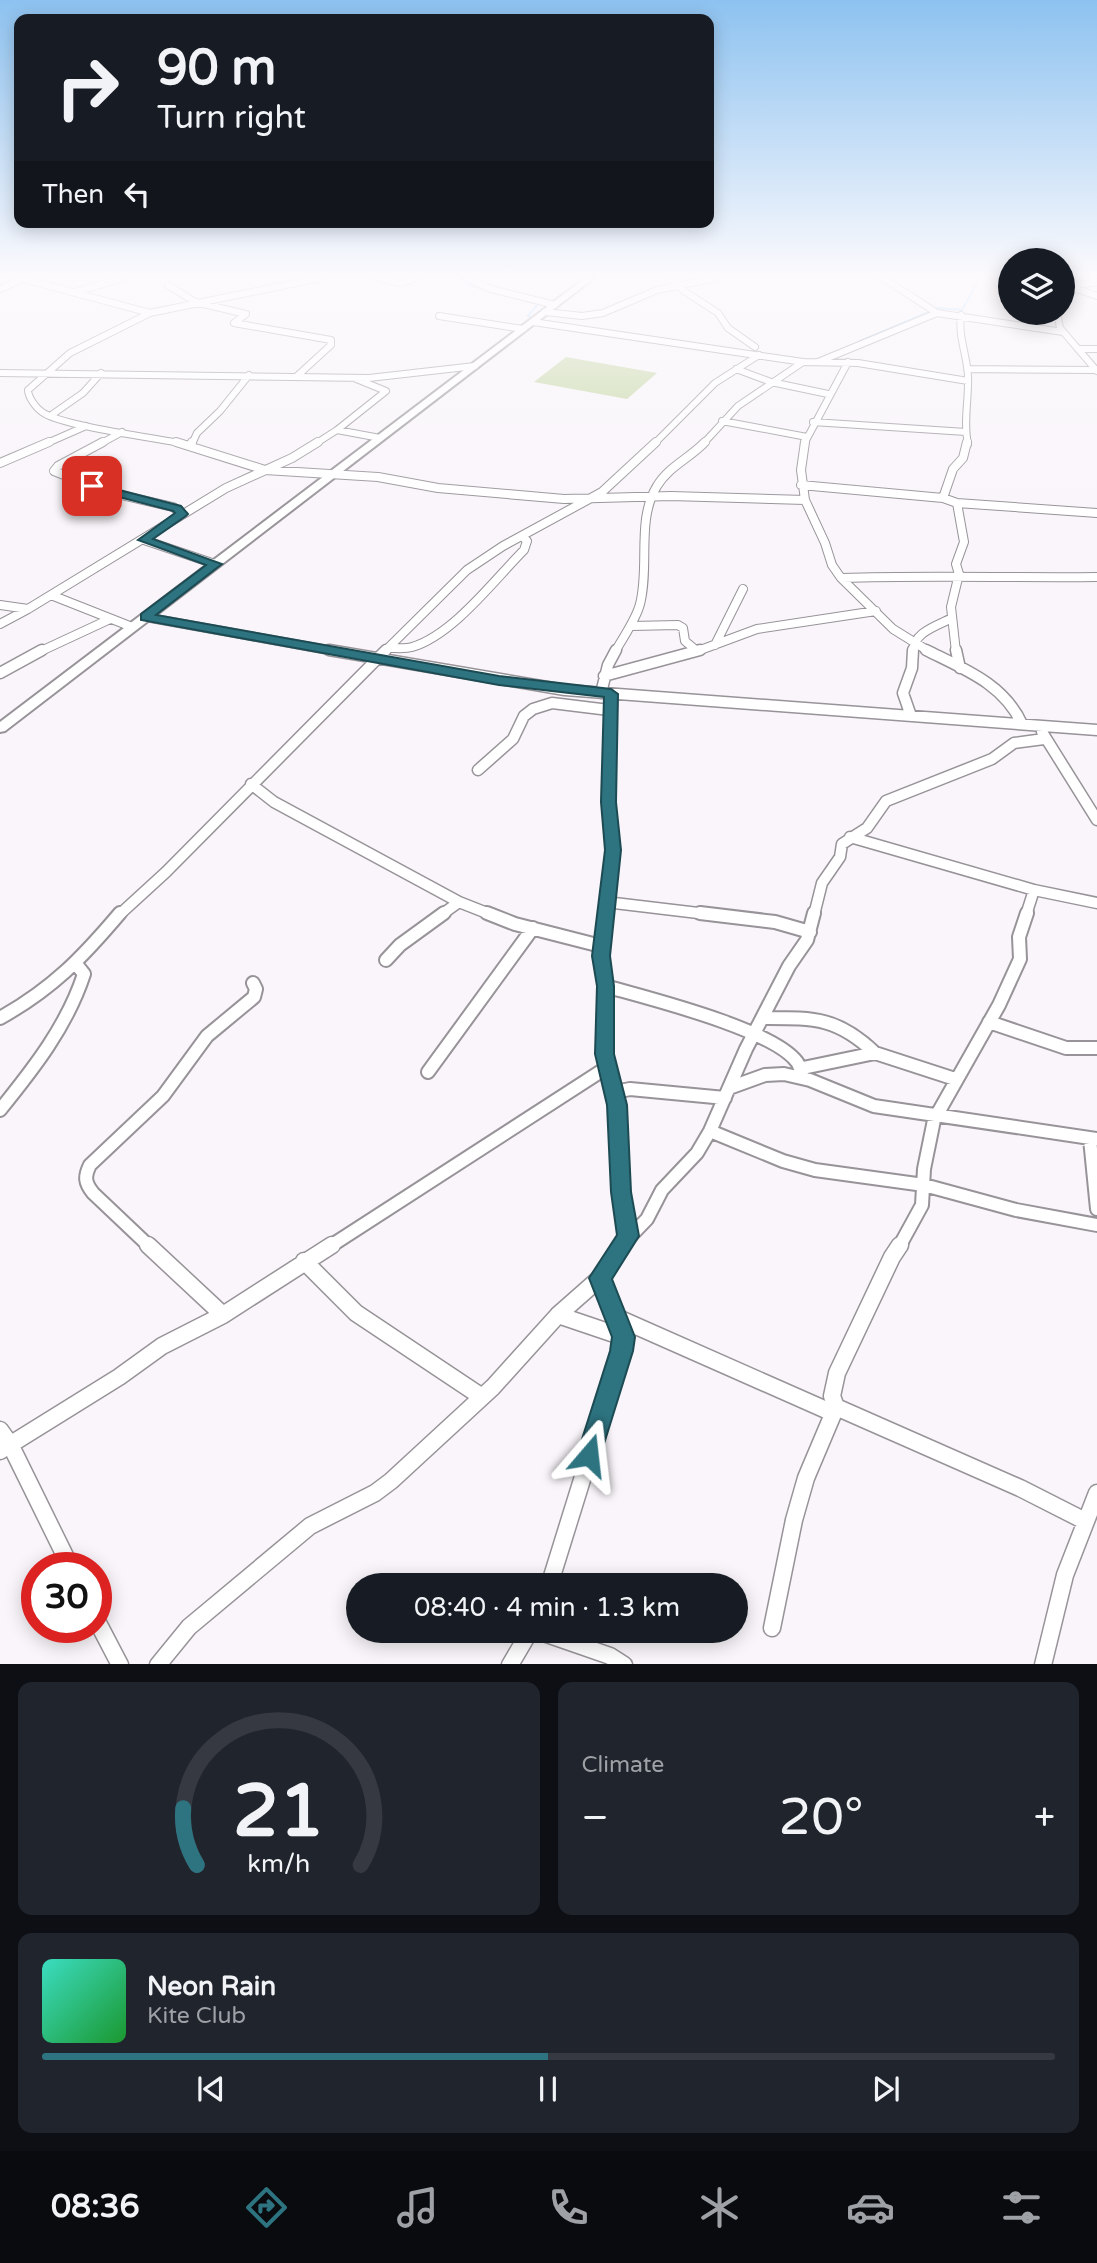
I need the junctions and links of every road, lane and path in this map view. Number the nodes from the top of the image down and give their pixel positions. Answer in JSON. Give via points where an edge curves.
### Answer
{"nodes":[{"id":1,"x":70,"y":356,"type":"edge"},
{"id":2,"x":319,"y":356,"type":"edge"},
{"id":3,"x":488,"y":356,"type":"edge"},
{"id":4,"x":752,"y":356,"type":"edge"},
{"id":5,"x":776,"y":356,"type":"edge"},
{"id":6,"x":832,"y":356,"type":"edge"},
{"id":7,"x":964,"y":356,"type":"edge"},
{"id":8,"x":1084,"y":356,"type":"edge"},
{"id":9,"x":803,"y":362,"type":"junction"},
{"id":10,"x":848,"y":362,"type":"junction"},
{"id":11,"x":814,"y":363,"type":"junction"},
{"id":12,"x":474,"y":366,"type":"junction"},
{"id":13,"x":736,"y":369,"type":"junction"},
{"id":14,"x":967,"y":369,"type":"junction"},
{"id":15,"x":1096,"y":370,"type":"edge"},
{"id":16,"x":0,"y":373,"type":"edge"},
{"id":17,"x":46,"y":373,"type":"junction"},
{"id":18,"x":101,"y":373,"type":"junction"},
{"id":19,"x":250,"y":375,"type":"junction"},
{"id":20,"x":296,"y":377,"type":"junction"},
{"id":21,"x":355,"y":378,"type":"junction"},
{"id":22,"x":968,"y":381,"type":"junction"},
{"id":23,"x":771,"y":382,"type":"junction"},
{"id":24,"x":828,"y":394,"type":"junction"},
{"id":25,"x":50,"y":416,"type":"junction"},
{"id":26,"x":722,"y":421,"type":"junction"},
{"id":27,"x":813,"y":422,"type":"junction"},
{"id":28,"x":86,"y":426,"type":"junction"},
{"id":29,"x":337,"y":430,"type":"junction"},
{"id":30,"x":122,"y":432,"type":"junction"},
{"id":31,"x":966,"y":432,"type":"junction"},
{"id":32,"x":807,"y":437,"type":"junction"},
{"id":33,"x":380,"y":439,"type":"junction"},
{"id":34,"x":191,"y":445,"type":"junction"},
{"id":35,"x":0,"y":463,"type":"edge"},
{"id":36,"x":265,"y":470,"type":"junction"},
{"id":37,"x":334,"y":473,"type":"junction"},
{"id":38,"x":801,"y":485,"type":"junction"},
{"id":39,"x":651,"y":497,"type":"junction"},
{"id":40,"x":593,"y":498,"type":"junction"},
{"id":41,"x":943,"y":498,"type":"junction"},
{"id":42,"x":805,"y":500,"type":"junction"},
{"id":43,"x":957,"y":503,"type":"junction"},
{"id":44,"x":1097,"y":513,"type":"edge"},
{"id":45,"x":182,"y":514,"type":"junction"},
{"id":46,"x":522,"y":536,"type":"junction"},
{"id":47,"x":144,"y":540,"type":"junction"},
{"id":48,"x":215,"y":564,"type":"junction"},
{"id":49,"x":1097,"y":577,"type":"edge"},
{"id":50,"x":842,"y":578,"type":"junction"},
{"id":51,"x":957,"y":578,"type":"junction"},
{"id":52,"x":743,"y":589,"type":"dead end"},
{"id":53,"x":51,"y":595,"type":"junction"},
{"id":54,"x":0,"y":605,"type":"edge"},
{"id":55,"x":28,"y":609,"type":"junction"},
{"id":56,"x":876,"y":611,"type":"junction"},
{"id":57,"x":145,"y":617,"type":"junction"},
{"id":58,"x":952,"y":618,"type":"junction"},
{"id":59,"x":110,"y":619,"type":"junction"},
{"id":60,"x":1,"y":621,"type":"edge"},
{"id":61,"x":631,"y":626,"type":"junction"},
{"id":62,"x":132,"y":627,"type":"junction"},
{"id":63,"x":913,"y":643,"type":"junction"},
{"id":64,"x":715,"y":645,"type":"junction"},
{"id":65,"x":390,"y":648,"type":"junction"},
{"id":66,"x":697,"y":651,"type":"junction"},
{"id":67,"x":380,"y":659,"type":"junction"},
{"id":68,"x":960,"y":668,"type":"junction"},
{"id":69,"x":0,"y":673,"type":"edge"},
{"id":70,"x":604,"y":676,"type":"junction"},
{"id":71,"x":606,"y":693,"type":"junction"},
{"id":72,"x":609,"y":710,"type":"junction"},
{"id":73,"x":911,"y":716,"type":"junction"},
{"id":74,"x":1022,"y":724,"type":"junction"},
{"id":75,"x":0,"y":728,"type":"edge"},
{"id":76,"x":1097,"y":730,"type":"edge"},
{"id":77,"x":1042,"y":732,"type":"junction"},
{"id":78,"x":478,"y":770,"type":"dead end"},
{"id":79,"x":251,"y":784,"type":"junction"},
{"id":80,"x":1093,"y":807,"type":"edge"},
{"id":81,"x":1097,"y":820,"type":"edge"},
{"id":82,"x":850,"y":837,"type":"junction"},
{"id":83,"x":1034,"y":890,"type":"junction"},
{"id":84,"x":458,"y":902,"type":"junction"},
{"id":85,"x":606,"y":902,"type":"junction"},
{"id":86,"x":1097,"y":903,"type":"edge"},
{"id":87,"x":533,"y":928,"type":"junction"},
{"id":88,"x":810,"y":932,"type":"junction"},
{"id":89,"x":601,"y":946,"type":"junction"},
{"id":90,"x":386,"y":960,"type":"dead end"},
{"id":91,"x":76,"y":964,"type":"junction"},
{"id":92,"x":253,"y":983,"type":"dead end"},
{"id":93,"x":606,"y":986,"type":"junction"},
{"id":94,"x":764,"y":1017,"type":"junction"},
{"id":95,"x":0,"y":1018,"type":"edge"},
{"id":96,"x":989,"y":1023,"type":"junction"},
{"id":97,"x":755,"y":1034,"type":"junction"},
{"id":98,"x":1097,"y":1048,"type":"edge"},
{"id":99,"x":875,"y":1053,"type":"junction"},
{"id":100,"x":606,"y":1068,"type":"junction"},
{"id":101,"x":428,"y":1072,"type":"dead end"},
{"id":102,"x":803,"y":1072,"type":"junction"},
{"id":103,"x":955,"y":1079,"type":"junction"},
{"id":104,"x":615,"y":1092,"type":"junction"},
{"id":105,"x":727,"y":1093,"type":"junction"},
{"id":106,"x":0,"y":1110,"type":"edge"},
{"id":107,"x":936,"y":1115,"type":"junction"},
{"id":108,"x":710,"y":1131,"type":"junction"},
{"id":109,"x":1094,"y":1139,"type":"edge"},
{"id":110,"x":924,"y":1185,"type":"junction"},
{"id":111,"x":1097,"y":1209,"type":"edge"},
{"id":112,"x":1097,"y":1225,"type":"edge"},
{"id":113,"x":628,"y":1236,"type":"junction"},
{"id":114,"x":304,"y":1261,"type":"junction"},
{"id":115,"x":600,"y":1278,"type":"junction"},
{"id":116,"x":223,"y":1315,"type":"junction"},
{"id":117,"x":558,"y":1315,"type":"junction"},
{"id":118,"x":618,"y":1318,"type":"junction"},
{"id":119,"x":623,"y":1337,"type":"junction"},
{"id":120,"x":482,"y":1397,"type":"junction"},
{"id":121,"x":834,"y":1410,"type":"junction"},
{"id":122,"x":3,"y":1441,"type":"edge"},
{"id":123,"x":1097,"y":1493,"type":"edge"},
{"id":124,"x":1086,"y":1521,"type":"junction"},
{"id":125,"x":62,"y":1552,"type":"edge"},
{"id":126,"x":553,"y":1573,"type":"edge"},
{"id":127,"x":772,"y":1628,"type":"dead end"},
{"id":128,"x":109,"y":1643,"type":"edge"},
{"id":129,"x":523,"y":1643,"type":"edge"},
{"id":130,"x":573,"y":1643,"type":"edge"},
{"id":131,"x":120,"y":1664,"type":"edge"},
{"id":132,"x":158,"y":1664,"type":"edge"},
{"id":133,"x":510,"y":1664,"type":"edge"},
{"id":134,"x":624,"y":1664,"type":"edge"},
{"id":135,"x":1043,"y":1664,"type":"edge"}],
"edges":[{"from":1,"to":17,"type":"street"},
{"from":2,"to":20,"type":"street"},
{"from":3,"to":12,"type":"main road"},
{"from":4,"to":13,"type":"street"},
{"from":5,"to":9,"type":"street"},
{"from":6,"to":11,"type":"street"},
{"from":7,"to":14,"type":"street"},
{"from":8,"to":15,"type":"street"},
{"from":9,"to":11,"type":"street"},
{"from":9,"to":23,"type":"street"},
{"from":10,"to":11,"type":"street"},
{"from":10,"to":22,"type":"street"},
{"from":10,"to":24,"type":"street"},
{"from":12,"to":21,"type":"street","via":[[446,365],[390,377]]},
{"from":12,"to":33,"type":"main road"},
{"from":13,"to":23,"type":"street"},
{"from":13,"to":40,"type":"street","via":[[715,383],[661,439]]},
{"from":14,"to":15,"type":"street"},
{"from":14,"to":22,"type":"street"},
{"from":16,"to":17,"type":"street"},
{"from":17,"to":18,"type":"street"},
{"from":17,"to":25,"type":"street","via":[[28,395]]},
{"from":18,"to":19,"type":"street"},
{"from":18,"to":25,"type":"street"},
{"from":19,"to":20,"type":"street"},
{"from":19,"to":34,"type":"street"},
{"from":20,"to":21,"type":"street"},
{"from":21,"to":29,"type":"street","via":[[386,391]]},
{"from":22,"to":31,"type":"street"},
{"from":23,"to":24,"type":"street"},
{"from":23,"to":26,"type":"street"},
{"from":24,"to":27,"type":"street"},
{"from":25,"to":28,"type":"street"},
{"from":26,"to":32,"type":"street"},
{"from":26,"to":39,"type":"street","via":[[696,452],[667,472]]},
{"from":27,"to":31,"type":"street"},
{"from":27,"to":32,"type":"street"},
{"from":28,"to":30,"type":"street"},
{"from":28,"to":35,"type":"street"},
{"from":29,"to":33,"type":"street"},
{"from":29,"to":36,"type":"street"},
{"from":30,"to":34,"type":"street"},
{"from":30,"to":45,"type":"street","via":[[54,471],[104,491],[173,507]]},
{"from":31,"to":41,"type":"street","via":[[967,452],[953,469]]},
{"from":32,"to":38,"type":"street"},
{"from":33,"to":37,"type":"main road"},
{"from":34,"to":36,"type":"street"},
{"from":36,"to":37,"type":"street"},
{"from":36,"to":45,"type":"street"},
{"from":37,"to":40,"type":"street","via":[[523,498]]},
{"from":37,"to":48,"type":"main road"},
{"from":38,"to":41,"type":"street"},
{"from":38,"to":42,"type":"street"},
{"from":39,"to":40,"type":"street"},
{"from":39,"to":42,"type":"street"},
{"from":39,"to":61,"type":"street","via":[[640,605]]},
{"from":40,"to":46,"type":"street"},
{"from":41,"to":43,"type":"street"},
{"from":42,"to":50,"type":"street","via":[[827,558]]},
{"from":43,"to":44,"type":"street"},
{"from":43,"to":51,"type":"street","via":[[964,554],[956,564]]},
{"from":45,"to":47,"type":"street"},
{"from":46,"to":65,"type":"street","via":[[467,570]]},
{"from":46,"to":65,"type":"street","via":[[527,541],[524,550],[463,611],[421,643]]},
{"from":47,"to":48,"type":"street"},
{"from":47,"to":53,"type":"street"},
{"from":48,"to":57,"type":"main road"},
{"from":49,"to":51,"type":"street"},
{"from":50,"to":51,"type":"street"},
{"from":50,"to":56,"type":"street"},
{"from":51,"to":58,"type":"street","via":[[952,589]]},
{"from":52,"to":64,"type":"street"},
{"from":53,"to":55,"type":"street"},
{"from":53,"to":59,"type":"street"},
{"from":54,"to":55,"type":"street"},
{"from":55,"to":60,"type":"street"},
{"from":56,"to":63,"type":"street"},
{"from":56,"to":64,"type":"street","via":[[757,629]]},
{"from":57,"to":62,"type":"main road"},
{"from":57,"to":67,"type":"street"},
{"from":58,"to":63,"type":"street"},
{"from":58,"to":68,"type":"street"},
{"from":59,"to":62,"type":"street"},
{"from":59,"to":69,"type":"street"},
{"from":61,"to":66,"type":"street","via":[[678,625],[685,641]]},
{"from":61,"to":70,"type":"street"},
{"from":62,"to":75,"type":"main road"},
{"from":63,"to":68,"type":"street"},
{"from":63,"to":73,"type":"street","via":[[912,668],[903,694]]},
{"from":64,"to":66,"type":"street"},
{"from":65,"to":67,"type":"street"},
{"from":66,"to":70,"type":"street"},
{"from":67,"to":71,"type":"street","via":[[521,684]]},
{"from":67,"to":79,"type":"street"},
{"from":68,"to":74,"type":"street","via":[[1010,700]]},
{"from":70,"to":71,"type":"street"},
{"from":71,"to":72,"type":"street"},
{"from":71,"to":73,"type":"street"},
{"from":72,"to":78,"type":"street","via":[[552,703],[533,709],[524,716],[513,739]]},
{"from":72,"to":85,"type":"street","via":[[608,802],[613,850]]},
{"from":73,"to":74,"type":"street"},
{"from":74,"to":77,"type":"street"},
{"from":76,"to":77,"type":"street"},
{"from":77,"to":80,"type":"street"},
{"from":77,"to":82,"type":"street","via":[[1014,743],[992,760],[886,801],[867,828]]},
{"from":79,"to":84,"type":"street","via":[[274,802]]},
{"from":79,"to":91,"type":"street","via":[[121,912]]},
{"from":80,"to":81,"type":"street"},
{"from":82,"to":83,"type":"street"},
{"from":82,"to":88,"type":"street","via":[[822,883]]},
{"from":83,"to":86,"type":"street"},
{"from":83,"to":96,"type":"street","via":[[1019,937],[1020,960]]},
{"from":84,"to":87,"type":"street"},
{"from":84,"to":90,"type":"street"},
{"from":85,"to":88,"type":"street","via":[[775,922]]},
{"from":85,"to":89,"type":"street"},
{"from":87,"to":89,"type":"street"},
{"from":87,"to":101,"type":"street"},
{"from":88,"to":94,"type":"street"},
{"from":89,"to":93,"type":"street"},
{"from":91,"to":95,"type":"street","via":[[31,1001]]},
{"from":91,"to":106,"type":"street","via":[[84,974],[67,1016]]},
{"from":92,"to":116,"type":"street","via":[[254,997],[207,1036],[163,1096],[106,1147],[85,1175],[93,1193]]},
{"from":93,"to":97,"type":"street"},
{"from":93,"to":100,"type":"street"},
{"from":94,"to":97,"type":"street"},
{"from":94,"to":99,"type":"street","via":[[836,1023],[856,1033]]},
{"from":96,"to":98,"type":"street","via":[[1066,1048]]},
{"from":96,"to":103,"type":"street"},
{"from":97,"to":102,"type":"street","via":[[775,1043]]},
{"from":97,"to":105,"type":"street"},
{"from":99,"to":102,"type":"street"},
{"from":99,"to":103,"type":"street"},
{"from":100,"to":104,"type":"street"},
{"from":100,"to":114,"type":"street"},
{"from":102,"to":105,"type":"street","via":[[768,1074]]},
{"from":102,"to":107,"type":"street","via":[[856,1101]]},
{"from":103,"to":107,"type":"street"},
{"from":104,"to":105,"type":"street","via":[[630,1089],[689,1097]]},
{"from":104,"to":113,"type":"street"},
{"from":105,"to":108,"type":"street"},
{"from":107,"to":109,"type":"street"},
{"from":107,"to":110,"type":"street"},
{"from":108,"to":110,"type":"street","via":[[795,1165]]},
{"from":108,"to":113,"type":"street","via":[[697,1153],[662,1190],[646,1219]]},
{"from":109,"to":111,"type":"street"},
{"from":110,"to":112,"type":"street","via":[[1016,1210]]},
{"from":110,"to":121,"type":"street","via":[[915,1221],[892,1257],[837,1373]]},
{"from":113,"to":115,"type":"street"},
{"from":114,"to":116,"type":"street"},
{"from":114,"to":120,"type":"street","via":[[356,1313]]},
{"from":115,"to":117,"type":"street"},
{"from":115,"to":118,"type":"street"},
{"from":116,"to":122,"type":"street"},
{"from":117,"to":119,"type":"street"},
{"from":117,"to":120,"type":"street"},
{"from":118,"to":119,"type":"street"},
{"from":118,"to":121,"type":"street"},
{"from":119,"to":126,"type":"street"},
{"from":120,"to":132,"type":"street","via":[[375,1493],[310,1526],[214,1605]]},
{"from":121,"to":124,"type":"street","via":[[1020,1488]]},
{"from":121,"to":127,"type":"street","via":[[794,1520]]},
{"from":122,"to":125,"type":"street"},
{"from":123,"to":124,"type":"street"},
{"from":124,"to":135,"type":"street","via":[[1065,1576]]},
{"from":128,"to":131,"type":"street"},
{"from":129,"to":133,"type":"street"},
{"from":130,"to":134,"type":"street"}]}
